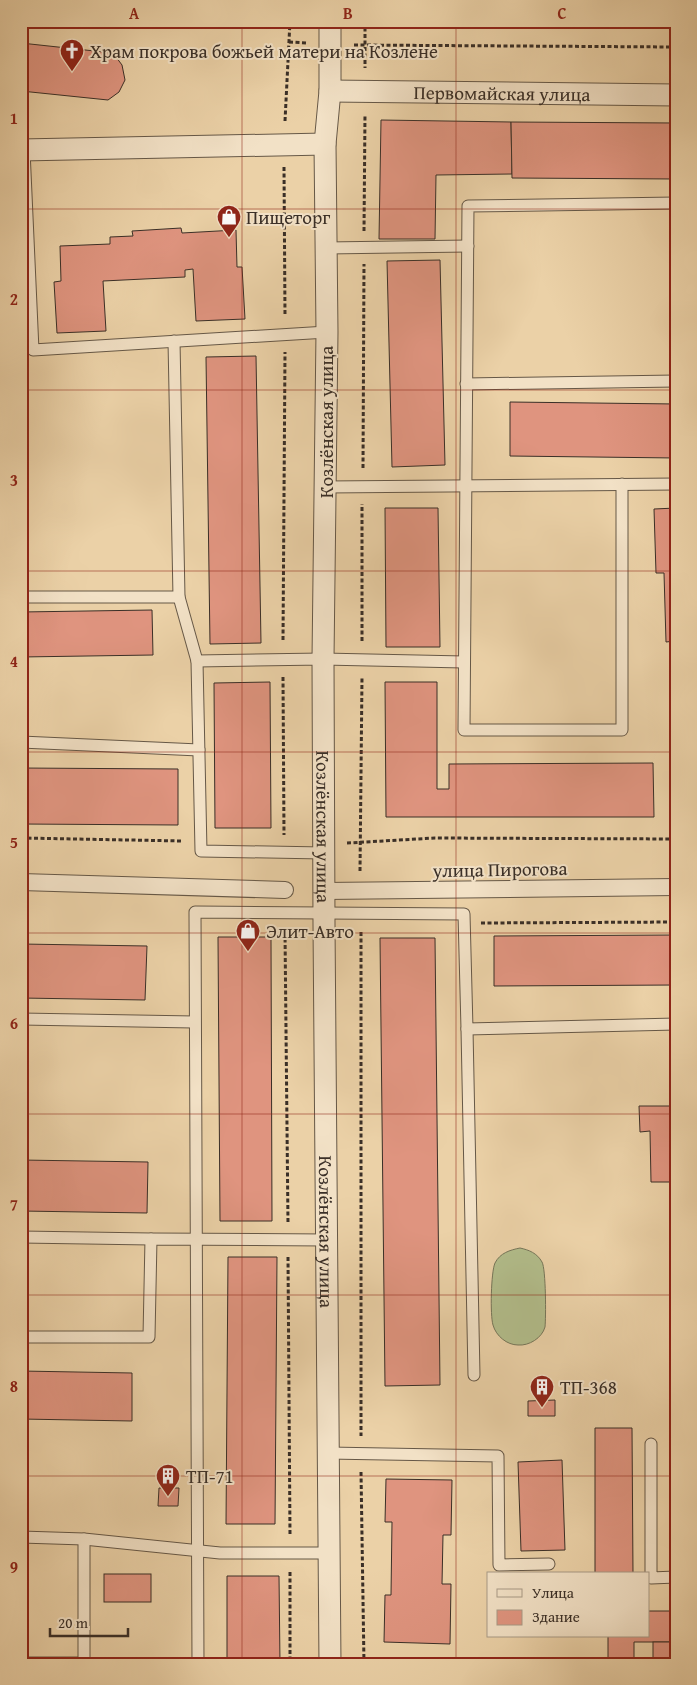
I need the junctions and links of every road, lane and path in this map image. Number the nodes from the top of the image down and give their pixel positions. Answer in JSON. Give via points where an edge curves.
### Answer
{"nodes":[{"id":1,"x":290,"y":21,"type":"edge"},
{"id":2,"x":330,"y":21,"type":"edge"},
{"id":3,"x":365,"y":21,"type":"edge"},
{"id":4,"x":330,"y":45,"type":"junction"},
{"id":5,"x":366,"y":45,"type":"junction"},
{"id":6,"x":676,"y":47,"type":"edge"},
{"id":7,"x":330,"y":91,"type":"junction"},
{"id":8,"x":676,"y":95,"type":"edge"},
{"id":9,"x":326,"y":144,"type":"junction"},
{"id":10,"x":284,"y":145,"type":"junction"},
{"id":11,"x":23,"y":150,"type":"edge"},
{"id":12,"x":676,"y":203,"type":"edge"},
{"id":13,"x":468,"y":246,"type":"junction"},
{"id":14,"x":326,"y":248,"type":"junction"},
{"id":15,"x":327,"y":332,"type":"junction"},
{"id":16,"x":285,"y":335,"type":"junction"},
{"id":17,"x":174,"y":342,"type":"junction"},
{"id":18,"x":676,"y":381,"type":"edge"},
{"id":19,"x":466,"y":384,"type":"junction"},
{"id":20,"x":622,"y":484,"type":"junction"},
{"id":21,"x":676,"y":484,"type":"edge"},
{"id":22,"x":465,"y":486,"type":"junction"},
{"id":23,"x":326,"y":487,"type":"junction"},
{"id":24,"x":21,"y":597,"type":"edge"},
{"id":25,"x":179,"y":597,"type":"junction"},
{"id":26,"x":323,"y":659,"type":"junction"},
{"id":27,"x":283,"y":660,"type":"junction"},
{"id":28,"x":197,"y":661,"type":"junction"},
{"id":29,"x":464,"y":662,"type":"junction"},
{"id":30,"x":21,"y":742,"type":"edge"},
{"id":31,"x":199,"y":750,"type":"junction"},
{"id":32,"x":21,"y":838,"type":"edge"},
{"id":33,"x":676,"y":839,"type":"edge"},
{"id":34,"x":201,"y":841,"type":"junction"},
{"id":35,"x":324,"y":848,"type":"junction"},
{"id":36,"x":284,"y":853,"type":"junction"},
{"id":37,"x":21,"y":882,"type":"edge"},
{"id":38,"x":676,"y":887,"type":"edge"},
{"id":39,"x":285,"y":890,"type":"dead end"},
{"id":40,"x":324,"y":891,"type":"junction"},
{"id":41,"x":285,"y":913,"type":"junction"},
{"id":42,"x":324,"y":914,"type":"junction"},
{"id":43,"x":361,"y":923,"type":"dead end"},
{"id":44,"x":21,"y":1019,"type":"edge"},
{"id":45,"x":194,"y":1022,"type":"junction"},
{"id":46,"x":676,"y":1024,"type":"edge"},
{"id":47,"x":467,"y":1029,"type":"junction"},
{"id":48,"x":21,"y":1238,"type":"edge"},
{"id":49,"x":151,"y":1239,"type":"junction"},
{"id":50,"x":197,"y":1239,"type":"junction"},
{"id":51,"x":288,"y":1239,"type":"junction"},
{"id":52,"x":326,"y":1240,"type":"junction"},
{"id":53,"x":21,"y":1337,"type":"edge"},
{"id":54,"x":474,"y":1375,"type":"dead end"},
{"id":55,"x":652,"y":1444,"type":"dead end"},
{"id":56,"x":328,"y":1453,"type":"junction"},
{"id":57,"x":361,"y":1454,"type":"junction"},
{"id":58,"x":21,"y":1537,"type":"edge"},
{"id":59,"x":84,"y":1539,"type":"junction"},
{"id":60,"x":198,"y":1550,"type":"junction"},
{"id":61,"x":290,"y":1553,"type":"junction"},
{"id":62,"x":328,"y":1553,"type":"junction"},
{"id":63,"x":549,"y":1564,"type":"dead end"},
{"id":64,"x":676,"y":1577,"type":"edge"},
{"id":65,"x":21,"y":1663,"type":"edge"},
{"id":66,"x":198,"y":1664,"type":"edge"},
{"id":67,"x":290,"y":1664,"type":"edge"},
{"id":68,"x":330,"y":1664,"type":"edge"},
{"id":69,"x":364,"y":1664,"type":"edge"}],
"edges":[{"from":1,"to":10,"type":"path"},
{"from":2,"to":4,"type":"street","name":"Козлёнская улица"},
{"from":3,"to":5,"type":"path"},
{"from":4,"to":5,"type":"path"},
{"from":4,"to":7,"type":"street","name":"Козлёнская улица"},
{"from":5,"to":6,"type":"path"},
{"from":7,"to":8,"type":"street","name":"Первомайская улица"},
{"from":7,"to":9,"type":"street","name":"Козлёнская улица"},
{"from":9,"to":10,"type":"street"},
{"from":9,"to":14,"type":"street","name":"Козлёнская улица"},
{"from":10,"to":11,"type":"street"},
{"from":10,"to":16,"type":"path"},
{"from":11,"to":17,"type":"lane","via":[[33,350]]},
{"from":12,"to":13,"type":"lane","via":[[468,206]]},
{"from":13,"to":14,"type":"lane"},
{"from":13,"to":19,"type":"lane"},
{"from":14,"to":15,"type":"street","name":"Козлёнская улица"},
{"from":15,"to":16,"type":"lane"},
{"from":15,"to":23,"type":"street","name":"Козлёнская улица"},
{"from":16,"to":17,"type":"lane"},
{"from":16,"to":27,"type":"path"},
{"from":17,"to":25,"type":"lane"},
{"from":18,"to":19,"type":"lane"},
{"from":19,"to":22,"type":"lane"},
{"from":20,"to":21,"type":"lane"},
{"from":20,"to":22,"type":"lane"},
{"from":20,"to":29,"type":"lane","via":[[622,730],[464,730]]},
{"from":22,"to":23,"type":"lane"},
{"from":22,"to":29,"type":"lane"},
{"from":23,"to":26,"type":"street","name":"Козлёнская улица"},
{"from":24,"to":25,"type":"lane"},
{"from":25,"to":28,"type":"lane"},
{"from":26,"to":27,"type":"lane"},
{"from":26,"to":29,"type":"lane"},
{"from":26,"to":35,"type":"street","name":"Козлёнская улица"},
{"from":27,"to":28,"type":"lane"},
{"from":27,"to":36,"type":"path"},
{"from":28,"to":31,"type":"lane"},
{"from":30,"to":31,"type":"lane"},
{"from":31,"to":34,"type":"lane"},
{"from":32,"to":34,"type":"path"},
{"from":33,"to":35,"type":"path","via":[[435,838]]},
{"from":34,"to":36,"type":"lane","via":[[200,852]]},
{"from":35,"to":36,"type":"lane"},
{"from":35,"to":40,"type":"street","name":"Козлёнская улица"},
{"from":37,"to":39,"type":"street"},
{"from":38,"to":40,"type":"street","name":"улица Пирогова"},
{"from":40,"to":42,"type":"street","name":"Козлёнская улица"},
{"from":41,"to":42,"type":"lane"},
{"from":41,"to":45,"type":"lane","via":[[195,912]]},
{"from":41,"to":51,"type":"path"},
{"from":42,"to":47,"type":"lane","via":[[464,914]]},
{"from":42,"to":52,"type":"street","name":"Козлёнская улица"},
{"from":43,"to":57,"type":"path"},
{"from":44,"to":45,"type":"lane"},
{"from":45,"to":50,"type":"lane"},
{"from":46,"to":47,"type":"lane"},
{"from":47,"to":54,"type":"lane"},
{"from":48,"to":49,"type":"lane"},
{"from":49,"to":50,"type":"lane"},
{"from":49,"to":53,"type":"lane","via":[[149,1337]]},
{"from":50,"to":51,"type":"lane"},
{"from":50,"to":60,"type":"lane"},
{"from":51,"to":52,"type":"lane"},
{"from":51,"to":61,"type":"path"},
{"from":52,"to":56,"type":"street","name":"Козлёнская улица"},
{"from":55,"to":64,"type":"lane","via":[[651,1578]]},
{"from":56,"to":57,"type":"lane"},
{"from":56,"to":62,"type":"street","name":"Козлёнская улица"},
{"from":57,"to":63,"type":"lane","via":[[498,1456],[499,1565]]},
{"from":57,"to":69,"type":"path"},
{"from":58,"to":59,"type":"lane"},
{"from":59,"to":60,"type":"lane"},
{"from":59,"to":65,"type":"lane","via":[[84,1663]]},
{"from":60,"to":61,"type":"lane"},
{"from":60,"to":66,"type":"lane"},
{"from":61,"to":62,"type":"lane"},
{"from":61,"to":67,"type":"path"},
{"from":62,"to":68,"type":"street","name":"Козлёнская улица"}]}
